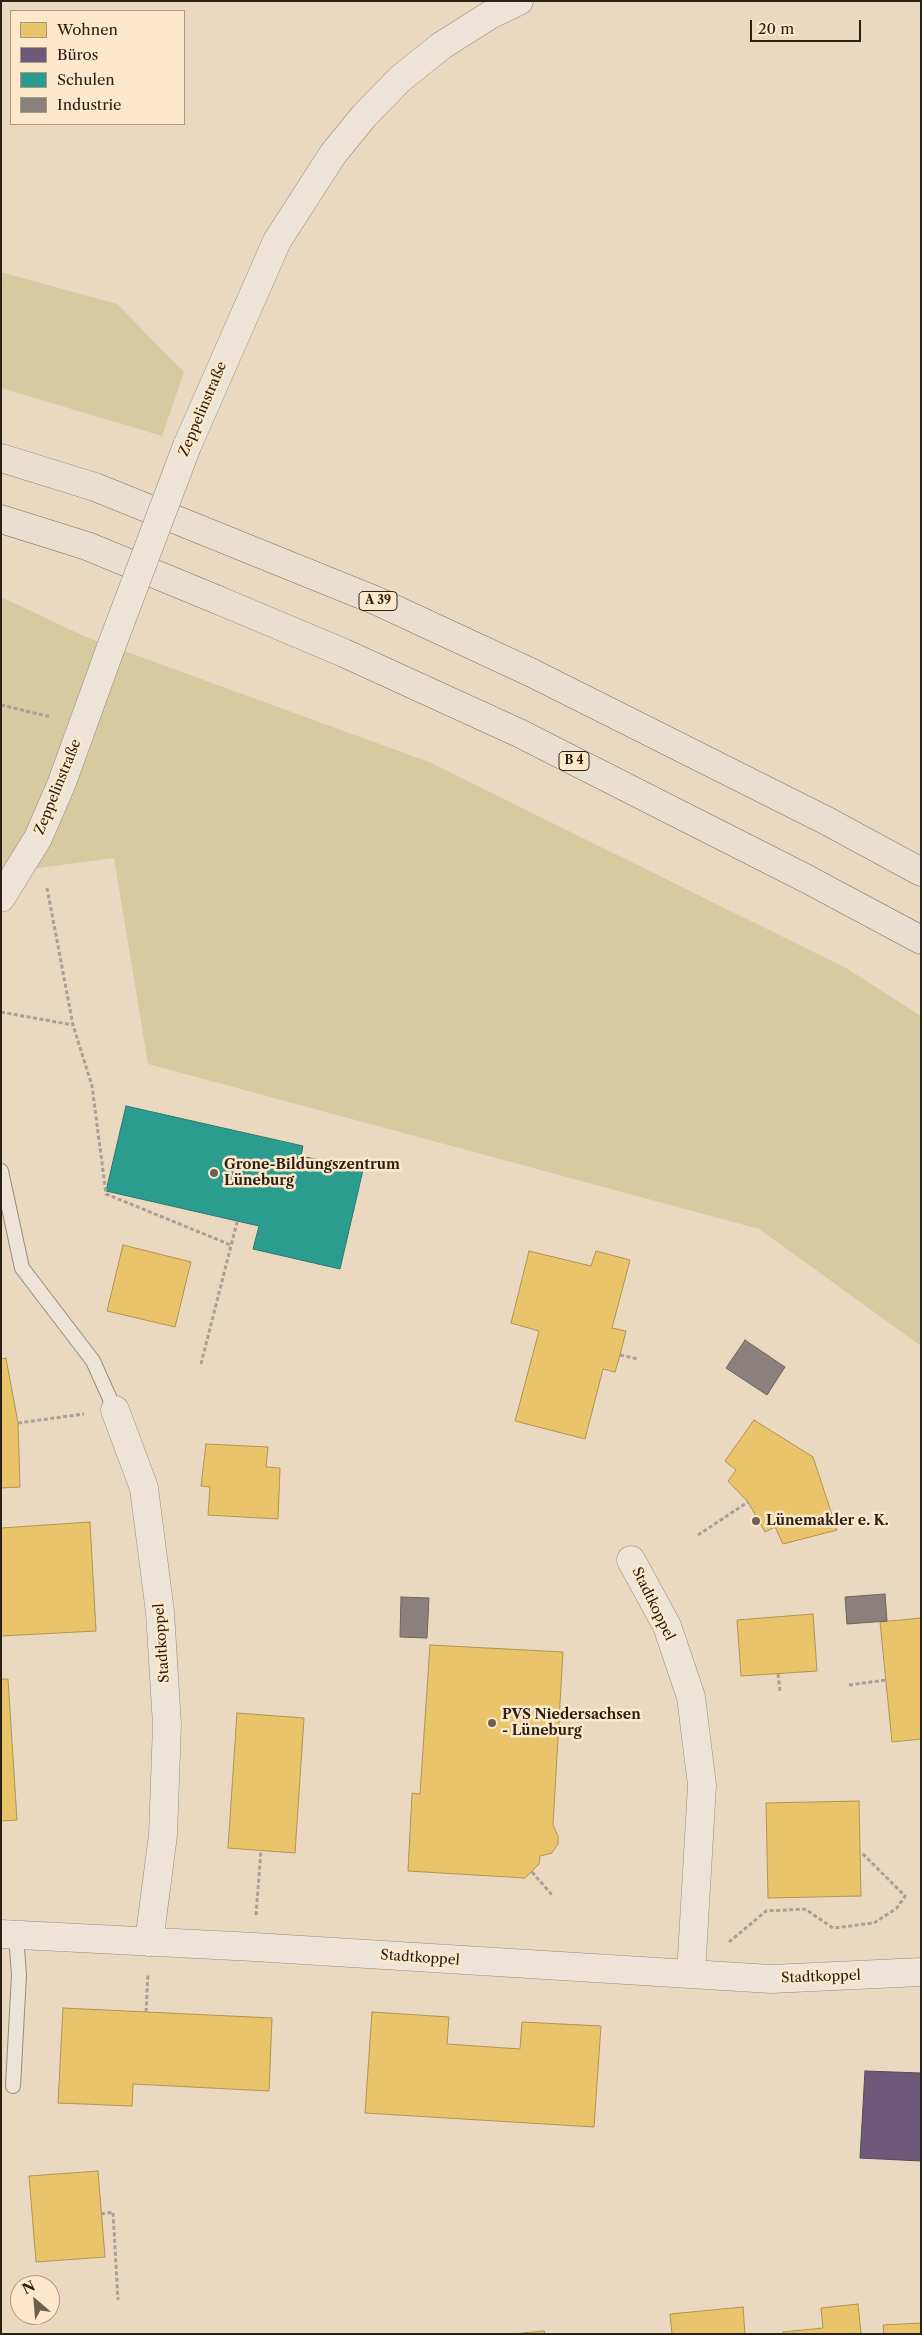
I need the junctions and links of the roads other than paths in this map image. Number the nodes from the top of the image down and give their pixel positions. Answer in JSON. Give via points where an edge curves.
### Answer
{"nodes":[{"id":1,"x":519,"y":1,"type":"edge"},
{"id":2,"x":1,"y":458,"type":"edge"},
{"id":3,"x":1,"y":519,"type":"edge"},
{"id":4,"x":921,"y":872,"type":"edge"},
{"id":5,"x":1,"y":898,"type":"edge"},
{"id":6,"x":921,"y":940,"type":"edge"},
{"id":7,"x":1,"y":1171,"type":"edge"},
{"id":8,"x":115,"y":1410,"type":"joint"},
{"id":9,"x":631,"y":1560,"type":"dead end"},
{"id":10,"x":9,"y":1935,"type":"edge"},
{"id":11,"x":149,"y":1942,"type":"junction"},
{"id":12,"x":921,"y":1972,"type":"edge"},
{"id":13,"x":691,"y":1974,"type":"junction"},
{"id":14,"x":13,"y":2086,"type":"dead end"}],
"edges":[{"from":1,"to":5,"type":"street","name":"Zeppelinstraße","bridge":true,"via":[[441,46],[400,79],[333,154],[277,241],[187,446],[61,786],[38,838]]},
{"from":2,"to":4,"type":"highway","number":"A 39","via":[[95,487],[377,600],[530,672],[827,821]]},
{"from":3,"to":6,"type":"highway","number":"B 4","via":[[86,546],[218,600],[519,733]]},
{"from":7,"to":8,"type":"lane","via":[[22,1268],[93,1361]]},
{"from":8,"to":11,"type":"street","name":"Stadtkoppel","via":[[144,1488],[161,1621],[167,1725],[164,1835]]},
{"from":9,"to":13,"type":"street","name":"Stadtkoppel","via":[[667,1626],[691,1697],[702,1785]]},
{"from":10,"to":11,"type":"street","name":"Stadtkoppel"},
{"from":10,"to":14,"type":"lane","via":[[19,1975]]},
{"from":11,"to":13,"type":"street","name":"Stadtkoppel"},
{"from":12,"to":13,"type":"street","name":"Stadtkoppel","via":[[771,1979]]}]}
